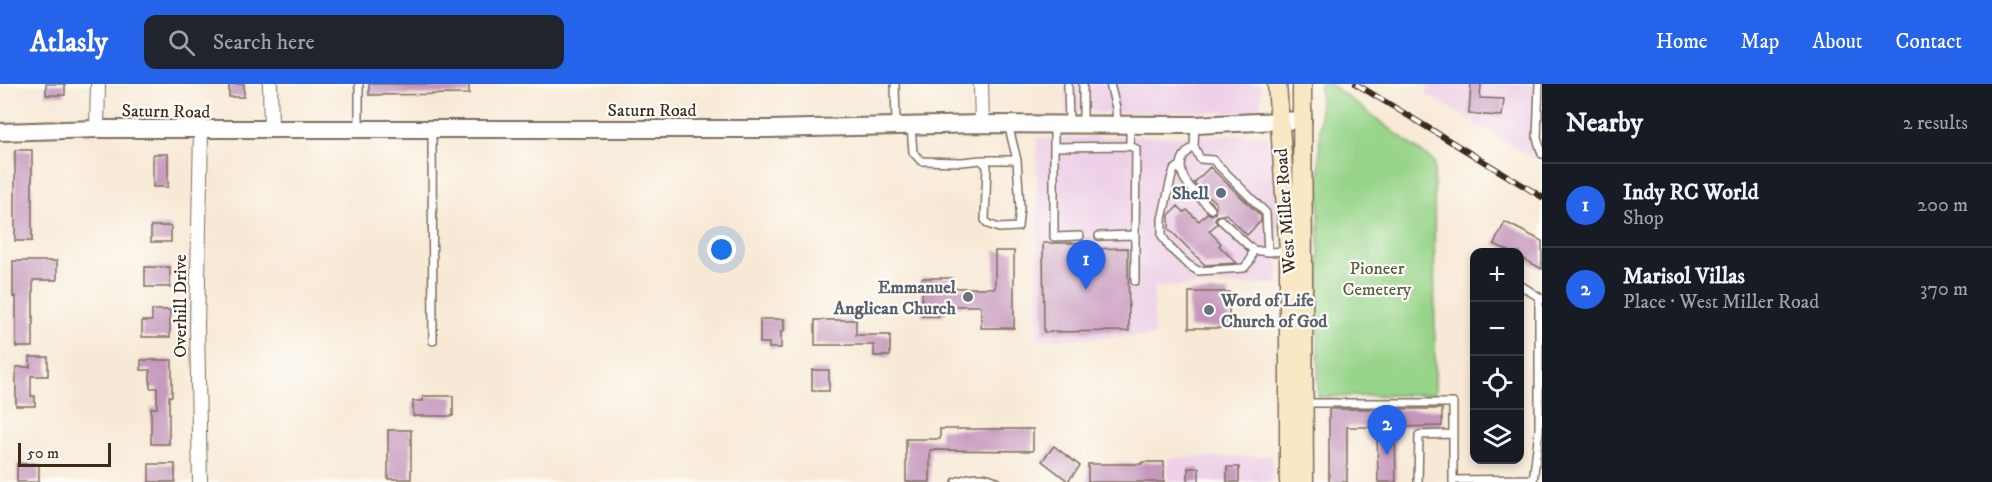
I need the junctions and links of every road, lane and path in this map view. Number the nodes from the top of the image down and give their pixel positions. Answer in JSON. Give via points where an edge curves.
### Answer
{"nodes":[{"id":1,"x":98,"y":84,"type":"edge"},
{"id":2,"x":270,"y":84,"type":"edge"},
{"id":3,"x":359,"y":84,"type":"edge"},
{"id":4,"x":895,"y":84,"type":"edge"},
{"id":5,"x":981,"y":84,"type":"edge"},
{"id":6,"x":1068,"y":84,"type":"edge"},
{"id":7,"x":1083,"y":84,"type":"edge"},
{"id":8,"x":1110,"y":84,"type":"edge"},
{"id":9,"x":1277,"y":84,"type":"edge"},
{"id":10,"x":1302,"y":84,"type":"edge"},
{"id":11,"x":1539,"y":84,"type":"edge"},
{"id":12,"x":1303,"y":120,"type":"junction"},
{"id":13,"x":1279,"y":122,"type":"junction"},
{"id":14,"x":982,"y":124,"type":"junction"},
{"id":15,"x":1008,"y":124,"type":"junction"},
{"id":16,"x":1069,"y":125,"type":"junction"},
{"id":17,"x":1124,"y":125,"type":"junction"},
{"id":18,"x":1195,"y":125,"type":"junction"},
{"id":19,"x":904,"y":127,"type":"junction"},
{"id":20,"x":97,"y":129,"type":"junction"},
{"id":21,"x":271,"y":130,"type":"junction"},
{"id":22,"x":359,"y":130,"type":"junction"},
{"id":23,"x":432,"y":130,"type":"junction"},
{"id":24,"x":201,"y":131,"type":"junction"},
{"id":25,"x":0,"y":132,"type":"edge"},
{"id":26,"x":1130,"y":146,"type":"junction"},
{"id":27,"x":1194,"y":146,"type":"junction"},
{"id":28,"x":1054,"y":147,"type":"junction"},
{"id":29,"x":1542,"y":154,"type":"edge"},
{"id":30,"x":981,"y":160,"type":"junction"},
{"id":31,"x":1017,"y":160,"type":"junction"},
{"id":32,"x":1181,"y":165,"type":"junction"},
{"id":33,"x":1211,"y":209,"type":"dead end"},
{"id":34,"x":1221,"y":220,"type":"dead end"},
{"id":35,"x":1135,"y":235,"type":"junction"},
{"id":36,"x":1080,"y":236,"type":"dead end"},
{"id":37,"x":1100,"y":236,"type":"dead end"},
{"id":38,"x":1253,"y":250,"type":"junction"},
{"id":39,"x":1289,"y":251,"type":"junction"},
{"id":40,"x":1268,"y":252,"type":"junction"},
{"id":41,"x":1135,"y":281,"type":"dead end"},
{"id":42,"x":1524,"y":287,"type":"edge"},
{"id":43,"x":1541,"y":298,"type":"edge"},
{"id":44,"x":434,"y":340,"type":"dead end"},
{"id":45,"x":1304,"y":403,"type":"junction"},
{"id":46,"x":1453,"y":434,"type":"junction"},
{"id":47,"x":1453,"y":481,"type":"edge"},
{"id":48,"x":1533,"y":481,"type":"edge"},
{"id":49,"x":200,"y":482,"type":"edge"},
{"id":50,"x":956,"y":482,"type":"edge"},
{"id":51,"x":998,"y":482,"type":"edge"},
{"id":52,"x":1289,"y":482,"type":"edge"},
{"id":53,"x":1304,"y":482,"type":"edge"},
{"id":54,"x":1418,"y":482,"type":"edge"}],
"edges":[{"from":1,"to":20,"type":"street"},
{"from":2,"to":21,"type":"street"},
{"from":3,"to":22,"type":"lane"},
{"from":4,"to":19,"type":"lane"},
{"from":5,"to":14,"type":"street"},
{"from":6,"to":16,"type":"lane"},
{"from":7,"to":16,"type":"lane"},
{"from":8,"to":17,"type":"lane"},
{"from":9,"to":13,"type":"main road","name":"West Miller Road"},
{"from":10,"to":12,"type":"main road","name":"West Miller Road"},
{"from":11,"to":29,"type":"lane","via":[[1537,138]]},
{"from":12,"to":13,"type":"street","name":"Saturn Road"},
{"from":12,"to":45,"type":"main road","name":"West Miller Road"},
{"from":13,"to":18,"type":"street","name":"Saturn Road"},
{"from":13,"to":39,"type":"main road","name":"West Miller Road"},
{"from":14,"to":15,"type":"street","name":"Saturn Road"},
{"from":14,"to":19,"type":"street","name":"Saturn Road"},
{"from":15,"to":16,"type":"street","name":"Saturn Road"},
{"from":15,"to":31,"type":"lane"},
{"from":16,"to":17,"type":"street","name":"Saturn Road"},
{"from":16,"to":28,"type":"lane"},
{"from":17,"to":18,"type":"street","name":"Saturn Road"},
{"from":17,"to":26,"type":"lane"},
{"from":18,"to":27,"type":"lane"},
{"from":19,"to":23,"type":"street","name":"Saturn Road"},
{"from":19,"to":30,"type":"lane","via":[[913,152],[921,161]]},
{"from":20,"to":24,"type":"street","name":"Saturn Road"},
{"from":20,"to":25,"type":"street","name":"Saturn Road"},
{"from":21,"to":22,"type":"street","name":"Saturn Road"},
{"from":21,"to":24,"type":"street","name":"Saturn Road"},
{"from":22,"to":23,"type":"street","name":"Saturn Road"},
{"from":23,"to":44,"type":"lane"},
{"from":24,"to":49,"type":"street","name":"Overhill Drive","via":[[197,327]]},
{"from":26,"to":28,"type":"lane"},
{"from":26,"to":35,"type":"lane","via":[[1136,149]]},
{"from":27,"to":32,"type":"lane"},
{"from":27,"to":40,"type":"lane","via":[[1200,159],[1213,160],[1266,213]]},
{"from":28,"to":36,"type":"lane","via":[[1054,237]]},
{"from":30,"to":31,"type":"lane"},
{"from":30,"to":31,"type":"lane","via":[[987,166],[986,220],[988,225],[999,228],[1018,227]]},
{"from":32,"to":33,"type":"lane","via":[[1184,179]]},
{"from":32,"to":38,"type":"lane","via":[[1170,178],[1162,219],[1162,236],[1170,248],[1198,271],[1244,268]]},
{"from":34,"to":38,"type":"lane"},
{"from":35,"to":37,"type":"lane"},
{"from":35,"to":41,"type":"lane"},
{"from":38,"to":40,"type":"lane"},
{"from":39,"to":40,"type":"lane"},
{"from":39,"to":52,"type":"main road","name":"West Miller Road"},
{"from":42,"to":43,"type":"lane"},
{"from":43,"to":48,"type":"lane","via":[[1539,430]]},
{"from":45,"to":46,"type":"lane","via":[[1454,403]]},
{"from":45,"to":53,"type":"main road","name":"West Miller Road"},
{"from":46,"to":47,"type":"lane"},
{"from":46,"to":54,"type":"lane","via":[[1419,435]]},
{"from":47,"to":48,"type":"lane"},
{"from":50,"to":51,"type":"lane","via":[[970,476]]}]}
